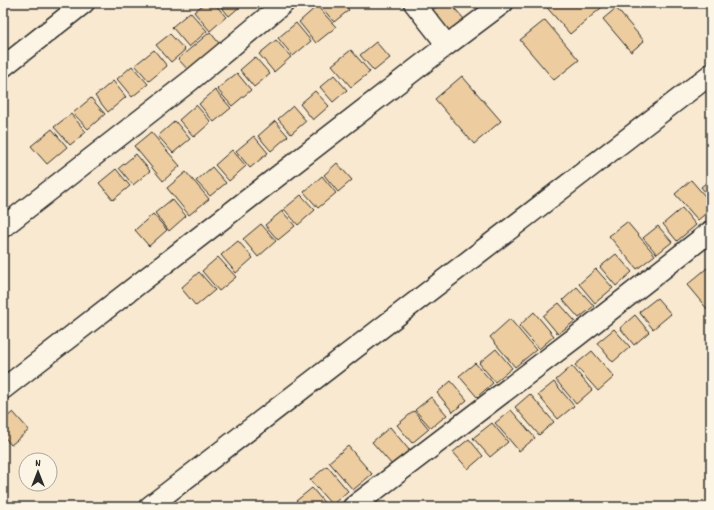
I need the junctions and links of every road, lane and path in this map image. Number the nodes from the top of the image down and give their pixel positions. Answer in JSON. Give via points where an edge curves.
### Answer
{"nodes":[{"id":1,"x":84,"y":3,"type":"edge"},
{"id":2,"x":284,"y":3,"type":"edge"},
{"id":3,"x":414,"y":3,"type":"edge"},
{"id":4,"x":503,"y":3,"type":"edge"},
{"id":5,"x":447,"y":45,"type":"junction"},
{"id":6,"x":3,"y":67,"type":"edge"},
{"id":7,"x":711,"y":74,"type":"edge"},
{"id":8,"x":3,"y":227,"type":"edge"},
{"id":9,"x":711,"y":231,"type":"edge"},
{"id":10,"x":3,"y":389,"type":"edge"},
{"id":11,"x":148,"y":507,"type":"edge"},
{"id":12,"x":352,"y":507,"type":"edge"}],
"edges":[{"from":1,"to":6,"type":"street"},
{"from":2,"to":8,"type":"street","via":[[190,81]]},
{"from":3,"to":5,"type":"street"},
{"from":4,"to":5,"type":"street"},
{"from":5,"to":10,"type":"street"},
{"from":7,"to":11,"type":"street"},
{"from":9,"to":12,"type":"street"}]}
